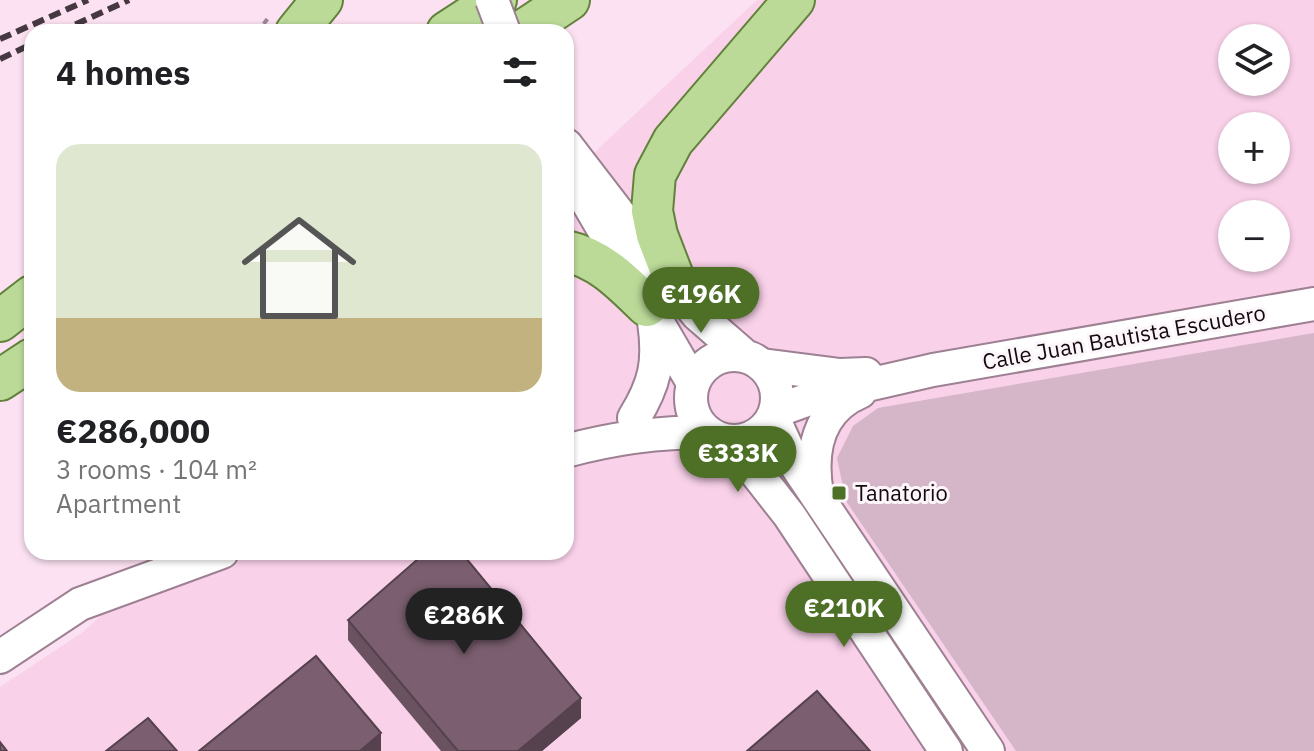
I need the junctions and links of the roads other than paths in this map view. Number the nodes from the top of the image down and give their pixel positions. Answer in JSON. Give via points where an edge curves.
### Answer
{"nodes":[{"id":1,"x":322,"y":0,"type":"edge"},
{"id":2,"x":494,"y":0,"type":"edge"},
{"id":3,"x":569,"y":0,"type":"edge"},
{"id":4,"x":794,"y":0,"type":"edge"},
{"id":5,"x":302,"y":24,"type":"edge"},
{"id":6,"x":459,"y":24,"type":"edge"},
{"id":7,"x":502,"y":24,"type":"edge"},
{"id":8,"x":533,"y":24,"type":"edge"},
{"id":9,"x":574,"y":159,"type":"edge"},
{"id":10,"x":574,"y":175,"type":"edge"},
{"id":11,"x":574,"y":254,"type":"edge"},
{"id":12,"x":24,"y":303,"type":"edge"},
{"id":13,"x":1314,"y":304,"type":"edge"},
{"id":14,"x":659,"y":305,"type":"junction"},
{"id":15,"x":24,"y":309,"type":"edge"},
{"id":16,"x":0,"y":323,"type":"edge"},
{"id":17,"x":754,"y":360,"type":"junction"},
{"id":18,"x":24,"y":364,"type":"edge"},
{"id":19,"x":933,"y":370,"type":"junction"},
{"id":20,"x":0,"y":380,"type":"edge"},
{"id":21,"x":693,"y":385,"type":"junction"},
{"id":22,"x":876,"y":385,"type":"junction"},
{"id":23,"x":24,"y":394,"type":"edge"},
{"id":24,"x":0,"y":405,"type":"edge"},
{"id":25,"x":774,"y":414,"type":"junction"},
{"id":26,"x":634,"y":418,"type":"junction"},
{"id":27,"x":719,"y":437,"type":"junction"},
{"id":28,"x":602,"y":441,"type":"junction"},
{"id":29,"x":574,"y":449,"type":"edge"},
{"id":30,"x":817,"y":497,"type":"junction"},
{"id":31,"x":200,"y":560,"type":"edge"},
{"id":32,"x":0,"y":657,"type":"edge"},
{"id":33,"x":946,"y":751,"type":"edge"},
{"id":34,"x":987,"y":751,"type":"edge"}],
"edges":[{"from":1,"to":5,"type":"main road"},
{"from":2,"to":6,"type":"main road"},
{"from":2,"to":7,"type":"street","bridge":true},
{"from":3,"to":8,"type":"main road"},
{"from":4,"to":14,"type":"main road","via":[[673,141],[655,175],[652,211]]},
{"from":9,"to":14,"type":"street"},
{"from":10,"to":14,"type":"street","via":[[594,214]]},
{"from":11,"to":14,"type":"main road","via":[[612,271]]},
{"from":12,"to":16,"type":"main road"},
{"from":13,"to":19,"type":"street","name":"Calle Juan Bautista Escudero"},
{"from":14,"to":17,"type":"street","via":[[698,315]]},
{"from":14,"to":21,"type":"street"},
{"from":14,"to":26,"type":"street","via":[[655,375]]},
{"from":15,"to":16,"type":"main road"},
{"from":17,"to":19,"type":"street","name":"Calle Juan Bautista Escudero","via":[[840,375]]},
{"from":17,"to":21,"type":"street","via":[[728,355],[714,360]]},
{"from":17,"to":25,"type":"street","via":[[775,383]]},
{"from":18,"to":20,"type":"main road"},
{"from":19,"to":22,"type":"street","name":"Calle Juan Bautista Escudero"},
{"from":21,"to":26,"type":"street","via":[[666,394]]},
{"from":21,"to":27,"type":"street","via":[[692,407],[699,423]]},
{"from":22,"to":25,"type":"street","name":"Calle Juan Bautista Escudero","via":[[815,397]]},
{"from":22,"to":30,"type":"street","via":[[830,412],[815,445]]},
{"from":23,"to":24,"type":"main road"},
{"from":25,"to":27,"type":"street","via":[[751,438]]},
{"from":25,"to":30,"type":"street","via":[[787,451]]},
{"from":26,"to":28,"type":"street"},
{"from":27,"to":28,"type":"street","via":[[668,432]]},
{"from":27,"to":33,"type":"street","via":[[789,515]]},
{"from":28,"to":29,"type":"street"},
{"from":30,"to":34,"type":"street"},
{"from":31,"to":32,"type":"street","via":[[80,604]]}]}
